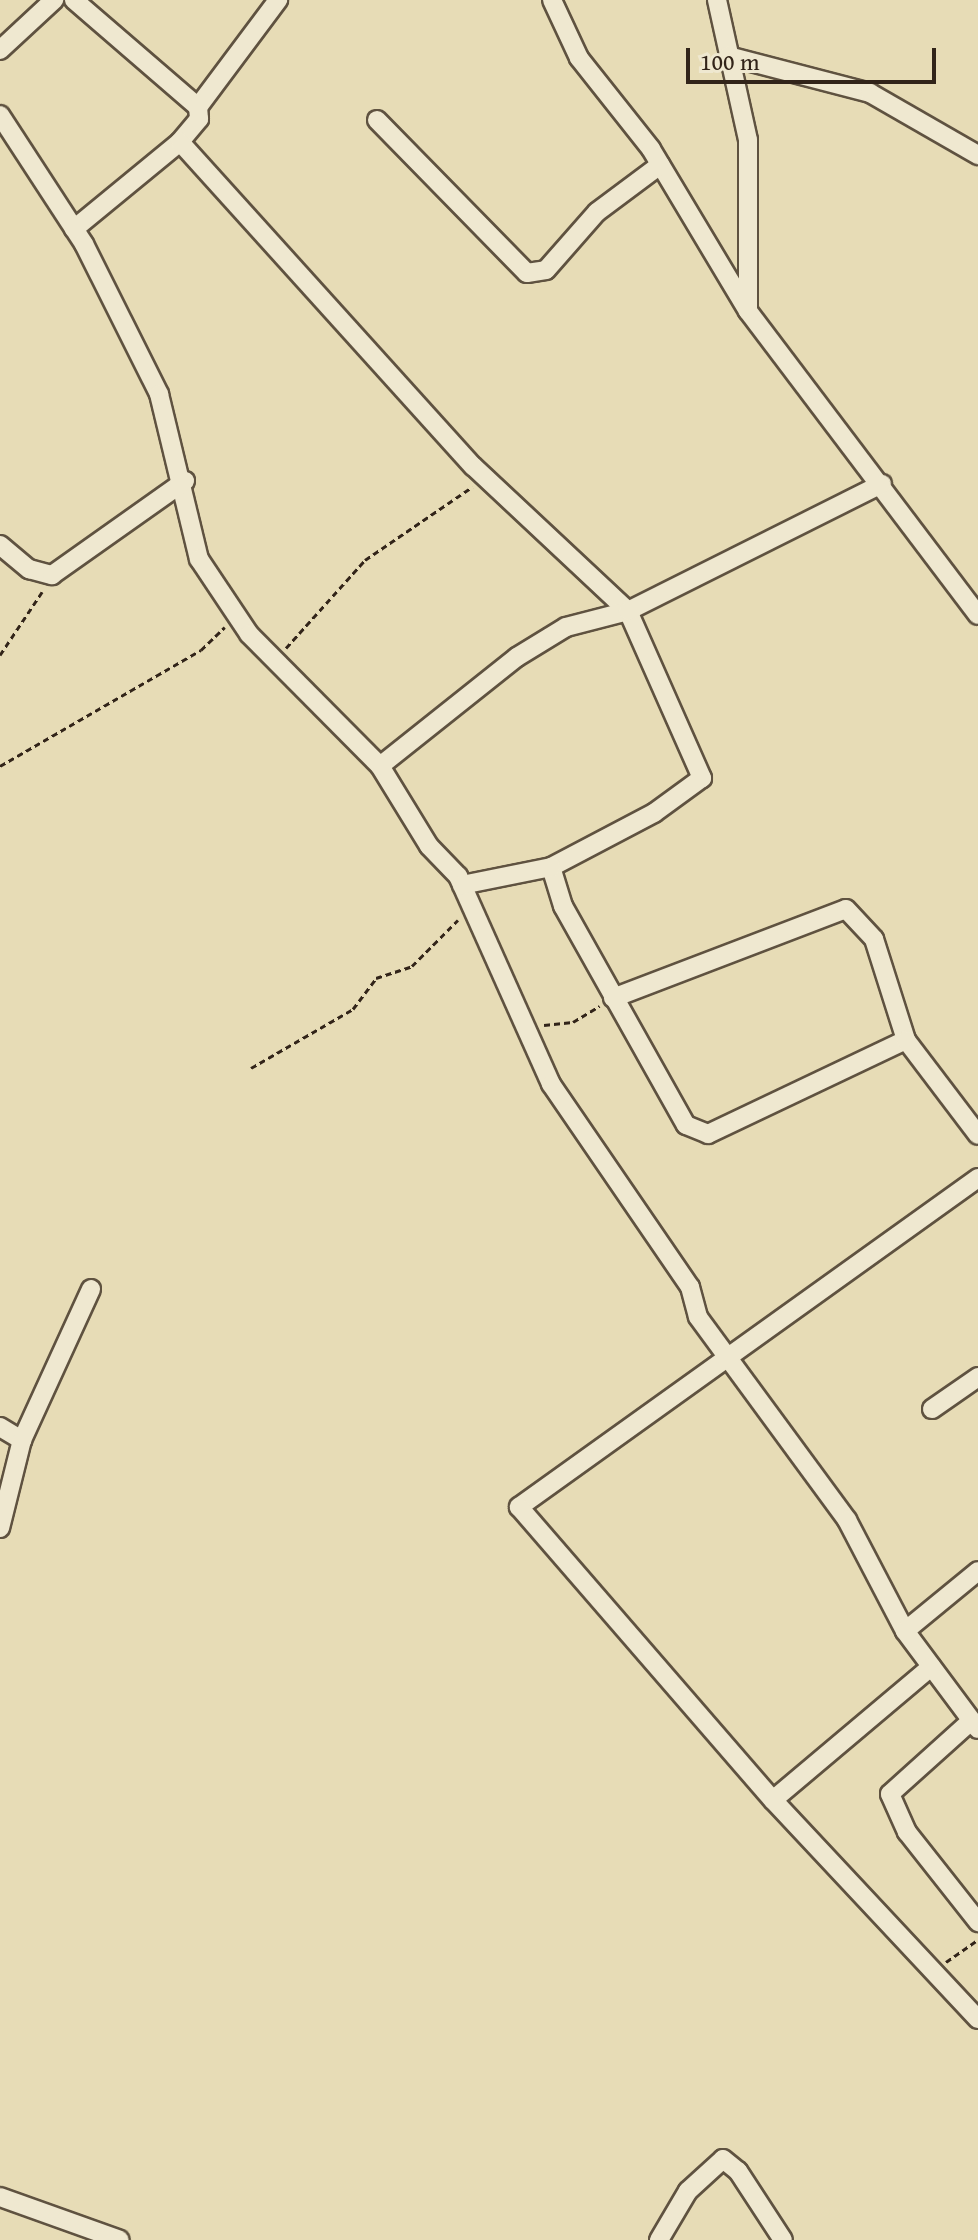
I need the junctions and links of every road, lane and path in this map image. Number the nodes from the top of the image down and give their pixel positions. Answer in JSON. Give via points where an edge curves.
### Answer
{"nodes":[{"id":1,"x":54,"y":0,"type":"edge"},
{"id":2,"x":74,"y":0,"type":"edge"},
{"id":3,"x":278,"y":0,"type":"edge"},
{"id":4,"x":552,"y":0,"type":"edge"},
{"id":5,"x":717,"y":0,"type":"edge"},
{"id":6,"x":0,"y":50,"type":"edge"},
{"id":7,"x":728,"y":56,"type":"junction"},
{"id":8,"x":198,"y":107,"type":"junction"},
{"id":9,"x":0,"y":115,"type":"edge"},
{"id":10,"x":377,"y":120,"type":"dead end"},
{"id":11,"x":180,"y":142,"type":"junction"},
{"id":12,"x":978,"y":155,"type":"edge"},
{"id":13,"x":660,"y":165,"type":"junction"},
{"id":14,"x":74,"y":229,"type":"junction"},
{"id":15,"x":748,"y":311,"type":"junction"},
{"id":16,"x":486,"y":476,"type":"junction"},
{"id":17,"x":185,"y":481,"type":"junction"},
{"id":18,"x":882,"y":484,"type":"junction"},
{"id":19,"x":0,"y":545,"type":"edge"},
{"id":20,"x":52,"y":575,"type":"junction"},
{"id":21,"x":628,"y":611,"type":"junction"},
{"id":22,"x":978,"y":615,"type":"edge"},
{"id":23,"x":237,"y":616,"type":"junction"},
{"id":24,"x":0,"y":655,"type":"edge"},
{"id":25,"x":276,"y":661,"type":"junction"},
{"id":26,"x":0,"y":766,"type":"edge"},
{"id":27,"x":380,"y":766,"type":"junction"},
{"id":28,"x":551,"y":867,"type":"junction"},
{"id":29,"x":462,"y":885,"type":"junction"},
{"id":30,"x":471,"y":906,"type":"junction"},
{"id":31,"x":613,"y":998,"type":"junction"},
{"id":32,"x":520,"y":1027,"type":"junction"},
{"id":33,"x":906,"y":1040,"type":"junction"},
{"id":34,"x":251,"y":1068,"type":"dead end"},
{"id":35,"x":978,"y":1135,"type":"edge"},
{"id":36,"x":978,"y":1178,"type":"edge"},
{"id":37,"x":91,"y":1289,"type":"dead end"},
{"id":38,"x":726,"y":1355,"type":"junction"},
{"id":39,"x":978,"y":1377,"type":"edge"},
{"id":40,"x":932,"y":1409,"type":"dead end"},
{"id":41,"x":0,"y":1427,"type":"edge"},
{"id":42,"x":22,"y":1440,"type":"junction"},
{"id":43,"x":0,"y":1528,"type":"edge"},
{"id":44,"x":978,"y":1571,"type":"edge"},
{"id":45,"x":905,"y":1631,"type":"junction"},
{"id":46,"x":931,"y":1667,"type":"junction"},
{"id":47,"x":974,"y":1725,"type":"edge"},
{"id":48,"x":773,"y":1800,"type":"junction"},
{"id":49,"x":978,"y":1922,"type":"edge"},
{"id":50,"x":978,"y":1940,"type":"edge"},
{"id":51,"x":933,"y":1971,"type":"junction"},
{"id":52,"x":978,"y":2019,"type":"edge"},
{"id":53,"x":0,"y":2197,"type":"edge"},
{"id":54,"x":120,"y":2240,"type":"edge"},
{"id":55,"x":659,"y":2240,"type":"edge"},
{"id":56,"x":783,"y":2240,"type":"edge"}],
"edges":[{"from":1,"to":6,"type":"street"},
{"from":2,"to":8,"type":"street"},
{"from":3,"to":8,"type":"street"},
{"from":4,"to":13,"type":"street","via":[[579,58]]},
{"from":5,"to":7,"type":"street"},
{"from":7,"to":12,"type":"street","via":[[870,93]]},
{"from":7,"to":15,"type":"street","via":[[748,140]]},
{"from":8,"to":11,"type":"street","via":[[199,119]]},
{"from":9,"to":14,"type":"street"},
{"from":10,"to":13,"type":"street","via":[[527,273],[546,270],[597,212]]},
{"from":11,"to":14,"type":"street"},
{"from":11,"to":16,"type":"street"},
{"from":13,"to":15,"type":"street"},
{"from":14,"to":17,"type":"street","via":[[159,394]]},
{"from":15,"to":18,"type":"street"},
{"from":16,"to":21,"type":"street"},
{"from":16,"to":25,"type":"path","via":[[365,560]]},
{"from":17,"to":20,"type":"street"},
{"from":17,"to":23,"type":"street","via":[[199,559]]},
{"from":18,"to":21,"type":"street"},
{"from":18,"to":22,"type":"street"},
{"from":19,"to":20,"type":"street","via":[[29,569]]},
{"from":20,"to":24,"type":"path"},
{"from":21,"to":27,"type":"street","via":[[578,622],[517,657]]},
{"from":21,"to":28,"type":"street","via":[[702,778],[654,813]]},
{"from":23,"to":25,"type":"street"},
{"from":23,"to":26,"type":"path","via":[[201,650]]},
{"from":25,"to":27,"type":"street"},
{"from":27,"to":29,"type":"street"},
{"from":28,"to":29,"type":"street"},
{"from":28,"to":31,"type":"street","via":[[563,906]]},
{"from":29,"to":30,"type":"street"},
{"from":30,"to":32,"type":"street"},
{"from":30,"to":34,"type":"path","via":[[412,966],[376,978],[353,1009]]},
{"from":31,"to":32,"type":"path","via":[[573,1022]]},
{"from":31,"to":33,"type":"street","via":[[686,1125],[708,1134]]},
{"from":31,"to":33,"type":"street","via":[[846,909],[874,939]]},
{"from":32,"to":38,"type":"street"},
{"from":33,"to":35,"type":"street"},
{"from":36,"to":38,"type":"street"},
{"from":37,"to":42,"type":"street"},
{"from":38,"to":45,"type":"street","via":[[847,1520]]},
{"from":38,"to":48,"type":"street","via":[[519,1507]]},
{"from":39,"to":40,"type":"street"},
{"from":41,"to":42,"type":"street"},
{"from":42,"to":43,"type":"street"},
{"from":44,"to":45,"type":"street"},
{"from":45,"to":46,"type":"street"},
{"from":46,"to":47,"type":"street"},
{"from":46,"to":48,"type":"street"},
{"from":47,"to":49,"type":"street","via":[[890,1794],[907,1832]]},
{"from":48,"to":51,"type":"street"},
{"from":50,"to":51,"type":"path"},
{"from":51,"to":52,"type":"street"},
{"from":53,"to":54,"type":"street"},
{"from":55,"to":56,"type":"street","via":[[688,2191],[723,2159],[738,2171]]}]}
